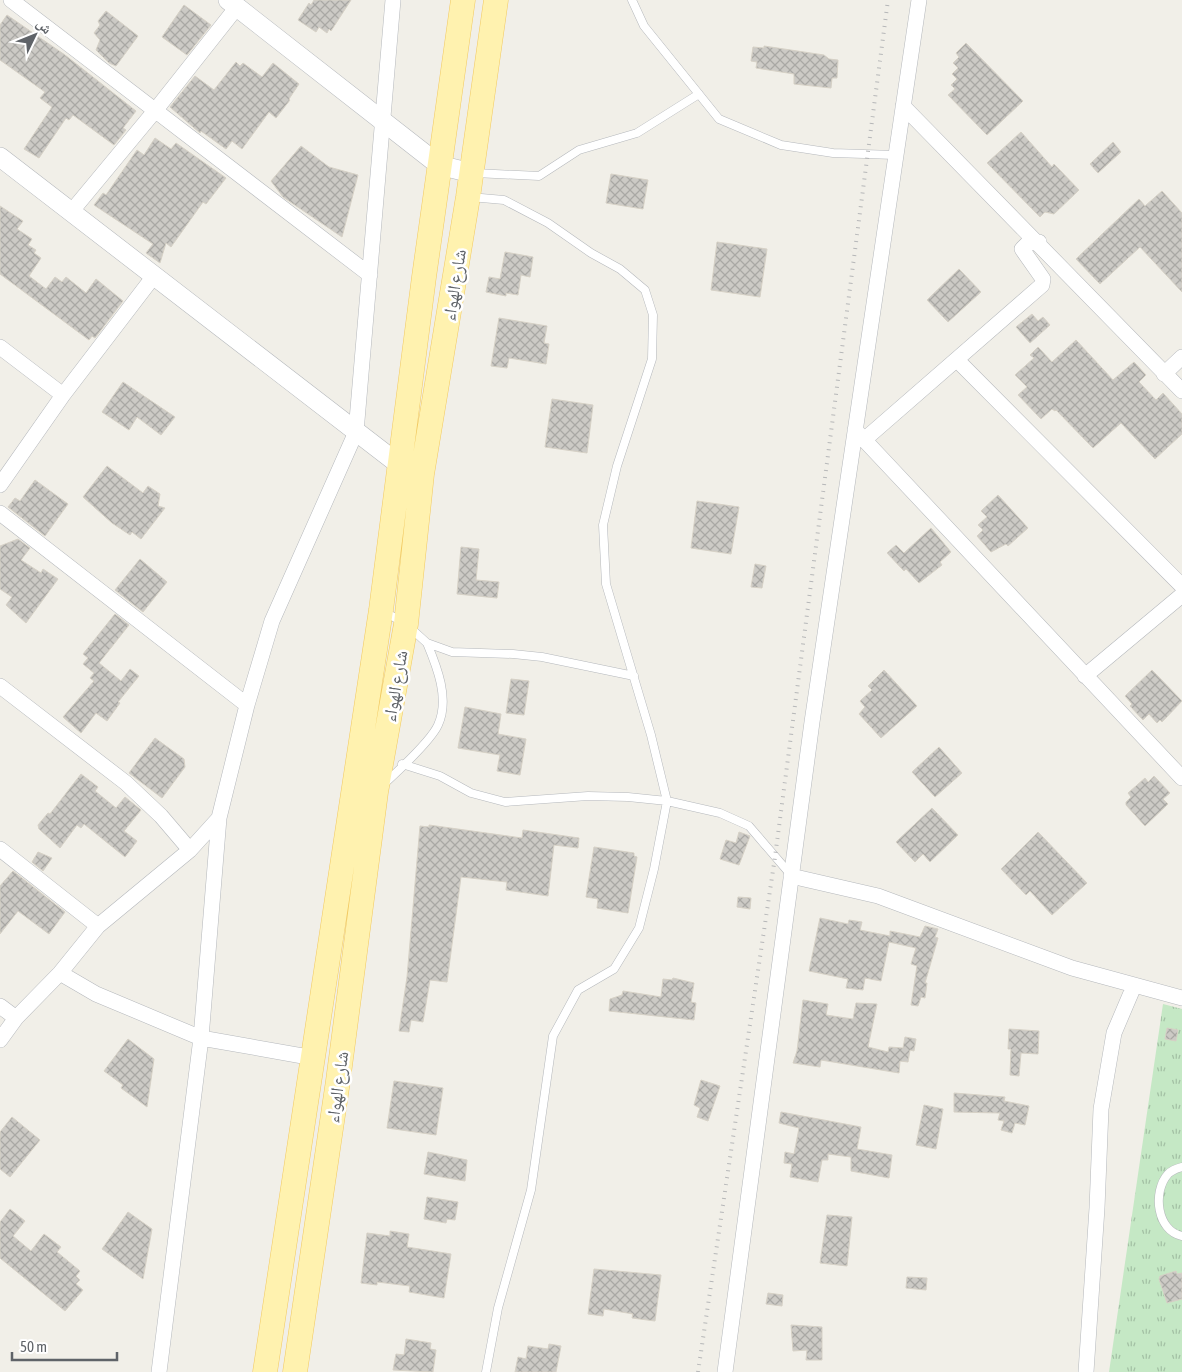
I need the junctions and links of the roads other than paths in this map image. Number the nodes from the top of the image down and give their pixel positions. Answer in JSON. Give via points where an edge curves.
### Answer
{"nodes":[{"id":1,"x":10,"y":0,"type":"edge"},
{"id":2,"x":393,"y":0,"type":"edge"},
{"id":3,"x":463,"y":0,"type":"edge"},
{"id":4,"x":496,"y":0,"type":"edge"},
{"id":5,"x":632,"y":0,"type":"edge"},
{"id":6,"x":919,"y":0,"type":"edge"},
{"id":7,"x":233,"y":3,"type":"edge"},
{"id":8,"x":698,"y":94,"type":"junction"},
{"id":9,"x":903,"y":106,"type":"junction"},
{"id":10,"x":154,"y":112,"type":"junction"},
{"id":11,"x":383,"y":122,"type":"junction"},
{"id":12,"x":895,"y":155,"type":"junction"},
{"id":13,"x":0,"y":157,"type":"edge"},
{"id":14,"x":439,"y":165,"type":"junction"},
{"id":15,"x":471,"y":173,"type":"junction"},
{"id":16,"x":468,"y":197,"type":"junction"},
{"id":17,"x":71,"y":212,"type":"junction"},
{"id":18,"x":1039,"y":242,"type":"junction"},
{"id":19,"x":370,"y":275,"type":"junction"},
{"id":20,"x":154,"y":276,"type":"junction"},
{"id":21,"x":0,"y":347,"type":"edge"},
{"id":22,"x":1182,"y":357,"type":"edge"},
{"id":23,"x":958,"y":360,"type":"junction"},
{"id":24,"x":1164,"y":374,"type":"junction"},
{"id":25,"x":1182,"y":392,"type":"edge"},
{"id":26,"x":63,"y":394,"type":"junction"},
{"id":27,"x":356,"y":432,"type":"junction"},
{"id":28,"x":860,"y":435,"type":"junction"},
{"id":29,"x":401,"y":466,"type":"junction"},
{"id":30,"x":0,"y":485,"type":"edge"},
{"id":31,"x":0,"y":513,"type":"edge"},
{"id":32,"x":1182,"y":586,"type":"edge"},
{"id":33,"x":1182,"y":595,"type":"edge"},
{"id":34,"x":381,"y":610,"type":"junction"},
{"id":35,"x":406,"y":624,"type":"junction"},
{"id":36,"x":427,"y":643,"type":"junction"},
{"id":37,"x":634,"y":676,"type":"junction"},
{"id":38,"x":1085,"y":676,"type":"junction"},
{"id":39,"x":0,"y":686,"type":"edge"},
{"id":40,"x":247,"y":705,"type":"junction"},
{"id":41,"x":402,"y":764,"type":"junction"},
{"id":42,"x":1182,"y":778,"type":"edge"},
{"id":43,"x":364,"y":794,"type":"junction"},
{"id":44,"x":667,"y":801,"type":"junction"},
{"id":45,"x":219,"y":818,"type":"junction"},
{"id":46,"x":0,"y":849,"type":"edge"},
{"id":47,"x":190,"y":850,"type":"junction"},
{"id":48,"x":791,"y":876,"type":"junction"},
{"id":49,"x":98,"y":926,"type":"junction"},
{"id":50,"x":60,"y":973,"type":"junction"},
{"id":51,"x":1134,"y":986,"type":"junction"},
{"id":52,"x":1182,"y":998,"type":"edge"},
{"id":53,"x":0,"y":1006,"type":"edge"},
{"id":54,"x":16,"y":1018,"type":"junction"},
{"id":55,"x":201,"y":1038,"type":"junction"},
{"id":56,"x":0,"y":1040,"type":"edge"},
{"id":57,"x":314,"y":1058,"type":"junction"},
{"id":58,"x":1182,"y":1167,"type":"edge"},
{"id":59,"x":1182,"y":1236,"type":"edge"},
{"id":60,"x":159,"y":1372,"type":"edge"},
{"id":61,"x":265,"y":1372,"type":"edge"},
{"id":62,"x":294,"y":1372,"type":"edge"},
{"id":63,"x":486,"y":1372,"type":"edge"},
{"id":64,"x":725,"y":1372,"type":"edge"},
{"id":65,"x":1086,"y":1372,"type":"edge"}],
"edges":[{"from":1,"to":10,"type":"street"},
{"from":2,"to":11,"type":"street"},
{"from":3,"to":14,"type":"main road","name":"شارع الهواء"},
{"from":4,"to":15,"type":"main road","name":"شارع الهواء"},
{"from":5,"to":8,"type":"lane","via":[[644,26]]},
{"from":6,"to":9,"type":"street"},
{"from":7,"to":10,"type":"street"},
{"from":7,"to":11,"type":"street"},
{"from":8,"to":12,"type":"lane","via":[[719,119],[782,145],[833,153]]},
{"from":8,"to":15,"type":"lane","via":[[637,133],[579,150],[539,176]]},
{"from":9,"to":12,"type":"street"},
{"from":9,"to":18,"type":"street"},
{"from":10,"to":17,"type":"street"},
{"from":10,"to":19,"type":"street"},
{"from":11,"to":14,"type":"street"},
{"from":11,"to":19,"type":"street"},
{"from":12,"to":28,"type":"street"},
{"from":13,"to":17,"type":"street"},
{"from":14,"to":15,"type":"street"},
{"from":14,"to":29,"type":"main road","name":"شارع الهواء"},
{"from":15,"to":16,"type":"main road","name":"شارع الهواء"},
{"from":16,"to":35,"type":"main road","name":"شارع الهواء","via":[[422,474]]},
{"from":16,"to":37,"type":"lane","via":[[504,200],[531,214],[620,269],[645,290],[653,315],[652,359],[617,466],[603,525],[606,584]]},
{"from":17,"to":20,"type":"street"},
{"from":18,"to":23,"type":"street","via":[[1025,244],[1022,252],[1043,280],[1042,285]]},
{"from":18,"to":24,"type":"street"},
{"from":19,"to":27,"type":"street"},
{"from":20,"to":26,"type":"street"},
{"from":20,"to":27,"type":"street"},
{"from":21,"to":26,"type":"street"},
{"from":22,"to":24,"type":"street"},
{"from":23,"to":28,"type":"street"},
{"from":23,"to":32,"type":"street"},
{"from":24,"to":25,"type":"street"},
{"from":26,"to":30,"type":"street"},
{"from":27,"to":29,"type":"street"},
{"from":27,"to":40,"type":"street","via":[[272,621]]},
{"from":28,"to":38,"type":"street"},
{"from":28,"to":48,"type":"street"},
{"from":29,"to":34,"type":"main road","name":"شارع الهواء"},
{"from":31,"to":40,"type":"street"},
{"from":33,"to":38,"type":"street"},
{"from":34,"to":35,"type":"lane"},
{"from":34,"to":43,"type":"main road","name":"شارع الهواء"},
{"from":35,"to":36,"type":"lane"},
{"from":35,"to":43,"type":"main road","name":"شارع الهواء"},
{"from":36,"to":37,"type":"lane","via":[[452,652],[542,657]]},
{"from":36,"to":41,"type":"lane","via":[[441,682],[440,716],[438,725],[418,752]]},
{"from":37,"to":44,"type":"lane"},
{"from":38,"to":42,"type":"street"},
{"from":39,"to":47,"type":"street","via":[[132,788]]},
{"from":40,"to":45,"type":"street"},
{"from":41,"to":43,"type":"lane"},
{"from":41,"to":44,"type":"lane","via":[[440,776],[471,793],[504,802],[588,796]]},
{"from":43,"to":57,"type":"main road","name":"شارع الهواء"},
{"from":43,"to":62,"type":"main road","name":"شارع الهواء","via":[[338,1080]]},
{"from":44,"to":48,"type":"lane","via":[[738,819],[749,826]]},
{"from":44,"to":63,"type":"lane","via":[[640,928],[614,969],[578,990],[553,1036],[532,1190],[498,1308]]},
{"from":45,"to":47,"type":"street"},
{"from":45,"to":55,"type":"street"},
{"from":46,"to":49,"type":"street"},
{"from":47,"to":49,"type":"street"},
{"from":48,"to":51,"type":"street","via":[[878,896],[1072,968]]},
{"from":48,"to":64,"type":"street"},
{"from":49,"to":50,"type":"street"},
{"from":50,"to":54,"type":"street"},
{"from":50,"to":55,"type":"street","via":[[96,994]]},
{"from":51,"to":52,"type":"street"},
{"from":51,"to":65,"type":"street","via":[[1114,1033],[1100,1109]]},
{"from":53,"to":54,"type":"street"},
{"from":54,"to":56,"type":"street"},
{"from":55,"to":57,"type":"street"},
{"from":55,"to":60,"type":"street"},
{"from":57,"to":61,"type":"main road","name":"شارع الهواء"},
{"from":58,"to":59,"type":"lane","via":[[1169,1174],[1162,1184],[1159,1208],[1164,1226],[1173,1234]]}]}
